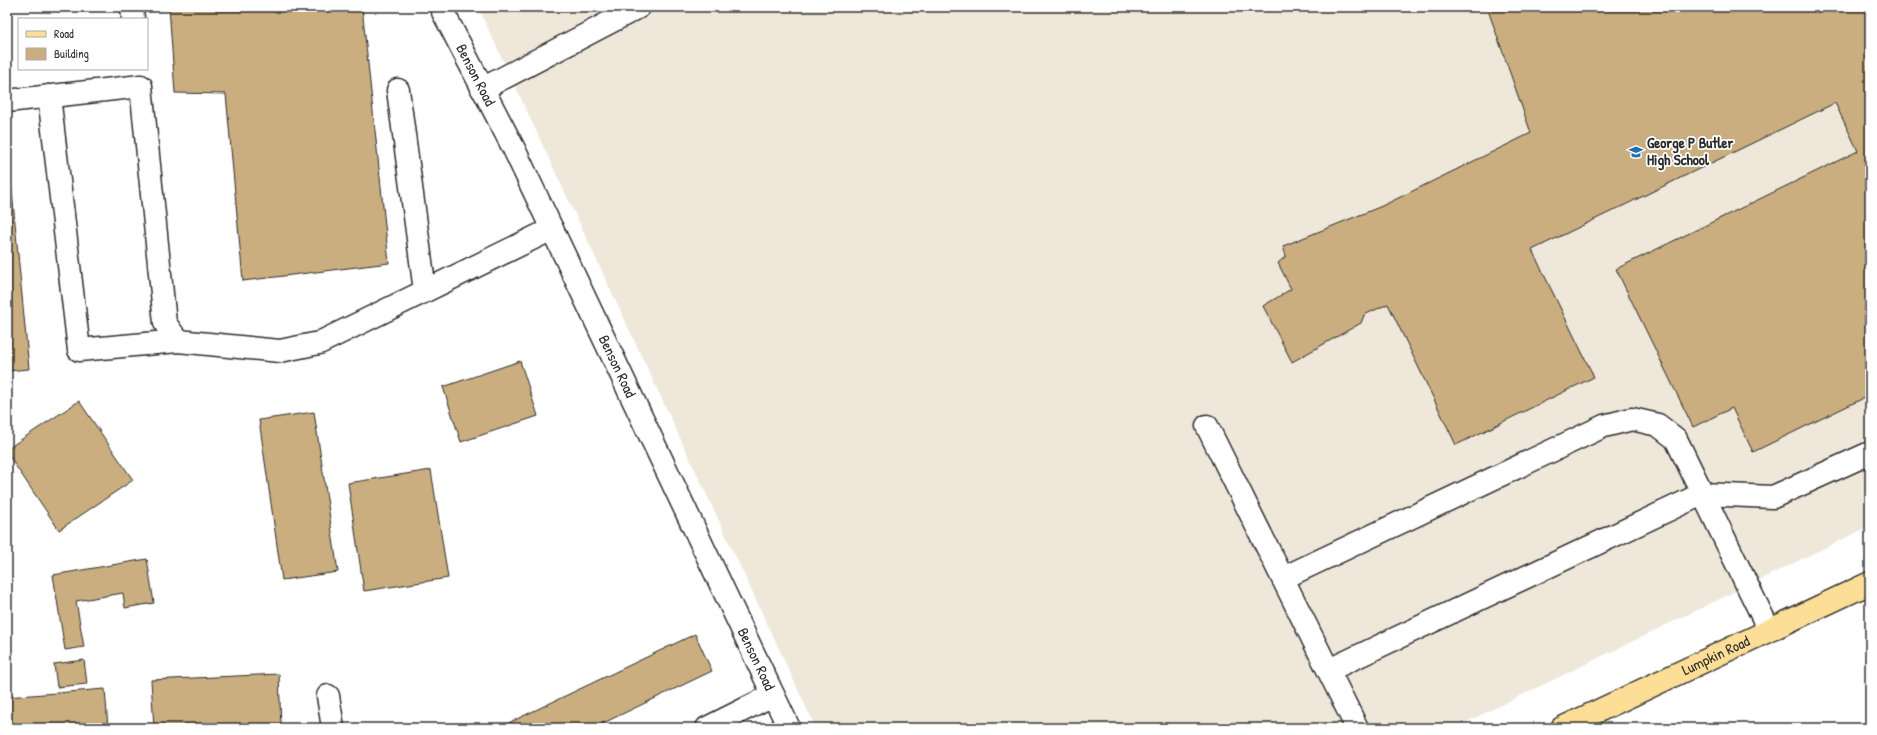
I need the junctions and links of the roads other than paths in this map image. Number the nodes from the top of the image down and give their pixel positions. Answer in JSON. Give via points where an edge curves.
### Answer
{"nodes":[{"id":1,"x":132,"y":7,"type":"edge"},
{"id":2,"x":443,"y":7,"type":"edge"},
{"id":3,"x":639,"y":7,"type":"edge"},
{"id":4,"x":133,"y":18,"type":"edge"},
{"id":5,"x":140,"y":78,"type":"edge"},
{"id":6,"x":482,"y":88,"type":"junction"},
{"id":7,"x":398,"y":90,"type":"dead end"},
{"id":8,"x":48,"y":96,"type":"junction"},
{"id":9,"x":7,"y":101,"type":"edge"},
{"id":10,"x":552,"y":229,"type":"junction"},
{"id":11,"x":425,"y":291,"type":"junction"},
{"id":12,"x":178,"y":341,"type":"junction"},
{"id":13,"x":1207,"y":426,"type":"dead end"},
{"id":14,"x":1870,"y":453,"type":"edge"},
{"id":15,"x":1702,"y":494,"type":"junction"},
{"id":16,"x":1283,"y":578,"type":"junction"},
{"id":17,"x":1870,"y":583,"type":"edge"},
{"id":18,"x":1769,"y":630,"type":"junction"},
{"id":19,"x":1329,"y":670,"type":"junction"},
{"id":20,"x":773,"y":694,"type":"junction"},
{"id":21,"x":328,"y":696,"type":"dead end"},
{"id":22,"x":333,"y":728,"type":"edge"},
{"id":23,"x":708,"y":728,"type":"edge"},
{"id":24,"x":789,"y":728,"type":"edge"},
{"id":25,"x":1357,"y":728,"type":"edge"},
{"id":26,"x":1562,"y":728,"type":"edge"}],
"edges":[{"from":1,"to":4,"type":"street"},
{"from":2,"to":6,"type":"street","name":"Benson Road","via":[[443,12]]},
{"from":3,"to":6,"type":"street"},
{"from":5,"to":8,"type":"street"},
{"from":5,"to":12,"type":"street","via":[[165,323]]},
{"from":6,"to":10,"type":"street","name":"Benson Road"},
{"from":7,"to":11,"type":"street"},
{"from":8,"to":9,"type":"street"},
{"from":8,"to":12,"type":"street","via":[[79,350]]},
{"from":10,"to":11,"type":"street"},
{"from":10,"to":20,"type":"street","name":"Benson Road"},
{"from":11,"to":12,"type":"street","via":[[319,343],[280,351]]},
{"from":13,"to":16,"type":"street"},
{"from":14,"to":15,"type":"street","via":[[1773,497]]},
{"from":15,"to":16,"type":"street","via":[[1676,439],[1658,425],[1632,419],[1604,426]]},
{"from":15,"to":18,"type":"street"},
{"from":15,"to":19,"type":"street"},
{"from":16,"to":19,"type":"street"},
{"from":17,"to":18,"type":"main road","name":"Lumpkin Road"},
{"from":18,"to":26,"type":"main road","name":"Lumpkin Road"},
{"from":19,"to":25,"type":"street"},
{"from":20,"to":23,"type":"street"},
{"from":20,"to":24,"type":"street","name":"Benson Road"},
{"from":21,"to":22,"type":"street"}]}
